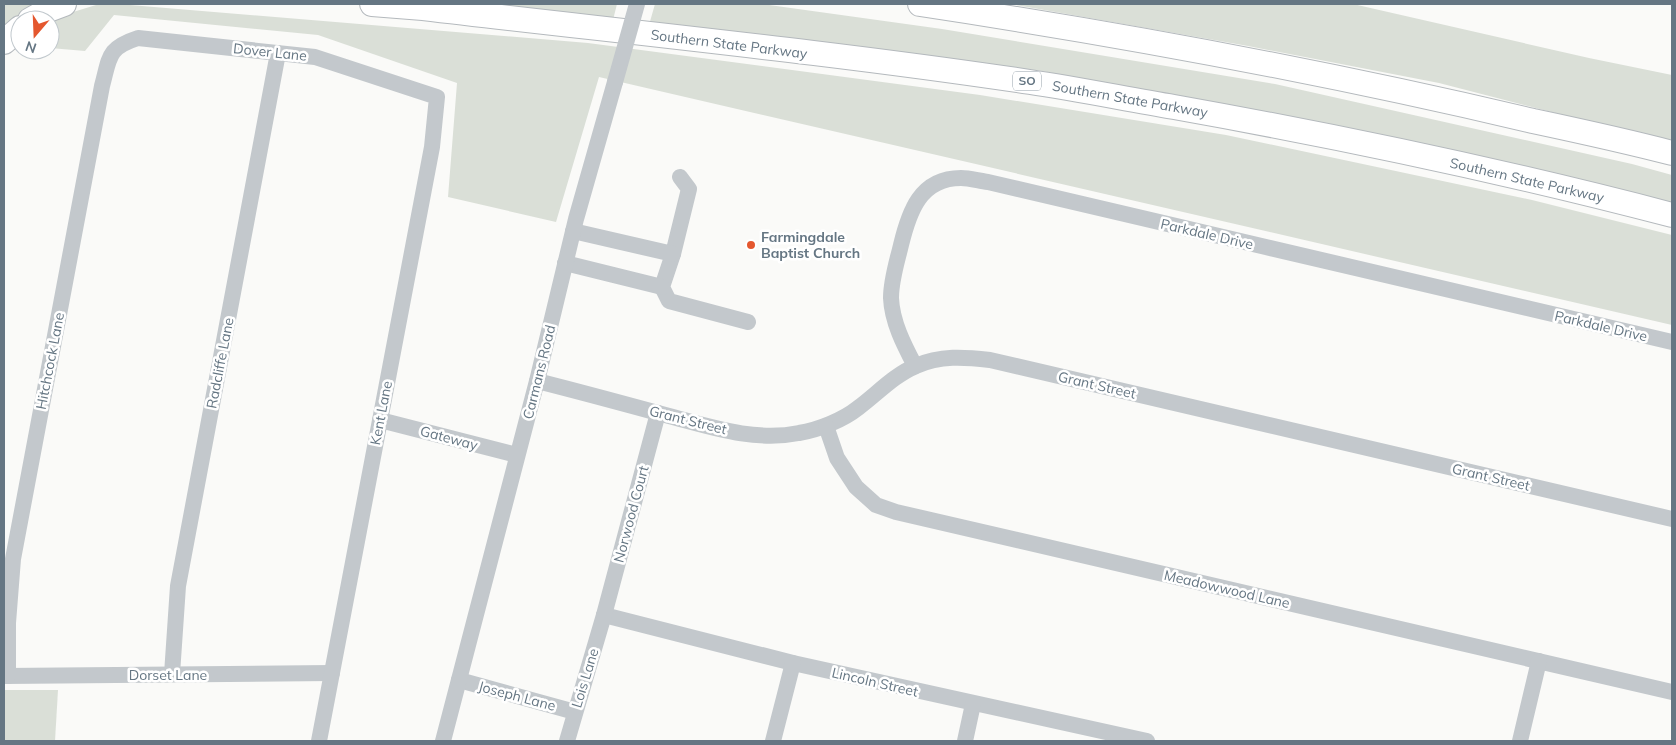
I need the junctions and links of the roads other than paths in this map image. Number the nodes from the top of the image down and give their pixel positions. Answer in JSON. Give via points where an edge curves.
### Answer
{"nodes":[{"id":1,"x":64,"y":4,"type":"edge"},
{"id":2,"x":372,"y":4,"type":"edge"},
{"id":3,"x":637,"y":4,"type":"edge"},
{"id":4,"x":920,"y":4,"type":"edge"},
{"id":5,"x":48,"y":10,"type":"edge"},
{"id":6,"x":115,"y":50,"type":"joint"},
{"id":7,"x":278,"y":53,"type":"junction"},
{"id":8,"x":425,"y":92,"type":"joint"},
{"id":9,"x":1672,"y":153,"type":"edge"},
{"id":10,"x":680,"y":178,"type":"dead end"},
{"id":11,"x":1672,"y":215,"type":"edge"},
{"id":12,"x":573,"y":231,"type":"junction"},
{"id":13,"x":673,"y":254,"type":"junction"},
{"id":14,"x":566,"y":263,"type":"junction"},
{"id":15,"x":662,"y":287,"type":"junction"},
{"id":16,"x":748,"y":322,"type":"dead end"},
{"id":17,"x":1672,"y":342,"type":"edge"},
{"id":18,"x":915,"y":366,"type":"junction"},
{"id":19,"x":537,"y":381,"type":"junction"},
{"id":20,"x":658,"y":413,"type":"junction"},
{"id":21,"x":380,"y":420,"type":"junction"},
{"id":22,"x":826,"y":426,"type":"junction"},
{"id":23,"x":517,"y":456,"type":"junction"},
{"id":24,"x":1672,"y":519,"type":"edge"},
{"id":25,"x":604,"y":615,"type":"junction"},
{"id":26,"x":1539,"y":661,"type":"junction"},
{"id":27,"x":792,"y":663,"type":"junction"},
{"id":28,"x":332,"y":673,"type":"junction"},
{"id":29,"x":172,"y":674,"type":"junction"},
{"id":30,"x":6,"y":676,"type":"edge"},
{"id":31,"x":459,"y":680,"type":"junction"},
{"id":32,"x":1672,"y":692,"type":"edge"},
{"id":33,"x":973,"y":704,"type":"junction"},
{"id":34,"x":575,"y":712,"type":"junction"},
{"id":35,"x":319,"y":741,"type":"edge"},
{"id":36,"x":443,"y":741,"type":"edge"},
{"id":37,"x":567,"y":741,"type":"edge"},
{"id":38,"x":773,"y":741,"type":"edge"},
{"id":39,"x":965,"y":741,"type":"edge"},
{"id":40,"x":1147,"y":741,"type":"edge"},
{"id":41,"x":1520,"y":741,"type":"edge"}],
"edges":[{"from":1,"to":5,"type":"highway"},
{"from":2,"to":11,"type":"highway","name":"Southern State Parkway","number":"SO","via":[[903,64],[1034,82],[1384,147]]},
{"from":3,"to":12,"type":"street","name":"Carmans Road","bridge":true},
{"from":4,"to":9,"type":"highway","via":[[1304,71]]},
{"from":6,"to":7,"type":"street","name":"Dover Lane","via":[[121,44],[138,38]]},
{"from":6,"to":30,"type":"street","name":"Hitchcock Lane","via":[[110,55],[102,86],[13,559]]},
{"from":7,"to":8,"type":"street","name":"Dover Lane","via":[[316,57]]},
{"from":7,"to":29,"type":"street","name":"Radcliffe Lane","via":[[178,586]]},
{"from":8,"to":21,"type":"street","name":"Kent Lane","via":[[437,97],[432,147]]},
{"from":10,"to":13,"type":"street","via":[[689,189]]},
{"from":12,"to":13,"type":"street"},
{"from":12,"to":14,"type":"street","name":"Carmans Road"},
{"from":13,"to":15,"type":"street"},
{"from":14,"to":15,"type":"street"},
{"from":14,"to":19,"type":"street","name":"Carmans Road"},
{"from":15,"to":16,"type":"street","via":[[669,302]]},
{"from":17,"to":18,"type":"street","name":"Parkdale Drive","via":[[961,178],[939,182],[914,203],[895,268],[891,298],[896,323]]},
{"from":18,"to":22,"type":"street","name":"Grant Street","via":[[885,385],[857,409]]},
{"from":18,"to":24,"type":"street","name":"Grant Street","via":[[963,357],[990,360]]},
{"from":19,"to":20,"type":"street","name":"Grant Street"},
{"from":19,"to":23,"type":"street","name":"Carmans Road"},
{"from":20,"to":22,"type":"street","name":"Grant Street","via":[[766,437]]},
{"from":20,"to":25,"type":"street","name":"Norwood Court"},
{"from":21,"to":23,"type":"street","name":"Gateway"},
{"from":21,"to":28,"type":"street","name":"Kent Lane"},
{"from":22,"to":26,"type":"street","name":"Meadowwood Lane","via":[[837,458],[856,487],[876,505],[896,512]]},
{"from":23,"to":31,"type":"street","name":"Carmans Road"},
{"from":25,"to":27,"type":"street","name":"Lincoln Street"},
{"from":25,"to":34,"type":"street","name":"Lois Lane"},
{"from":26,"to":32,"type":"street","name":"Meadowwood Lane"},
{"from":26,"to":41,"type":"street"},
{"from":27,"to":33,"type":"street","name":"Lincoln Street"},
{"from":27,"to":38,"type":"street"},
{"from":28,"to":29,"type":"street","name":"Dorset Lane"},
{"from":28,"to":35,"type":"street","name":"Kent Lane"},
{"from":29,"to":30,"type":"street","name":"Dorset Lane"},
{"from":31,"to":34,"type":"street","name":"Joseph Lane"},
{"from":31,"to":36,"type":"street","name":"Carmans Road"},
{"from":33,"to":39,"type":"street"},
{"from":33,"to":40,"type":"street","name":"Lincoln Street"},
{"from":34,"to":37,"type":"street","name":"Lois Lane"}]}
